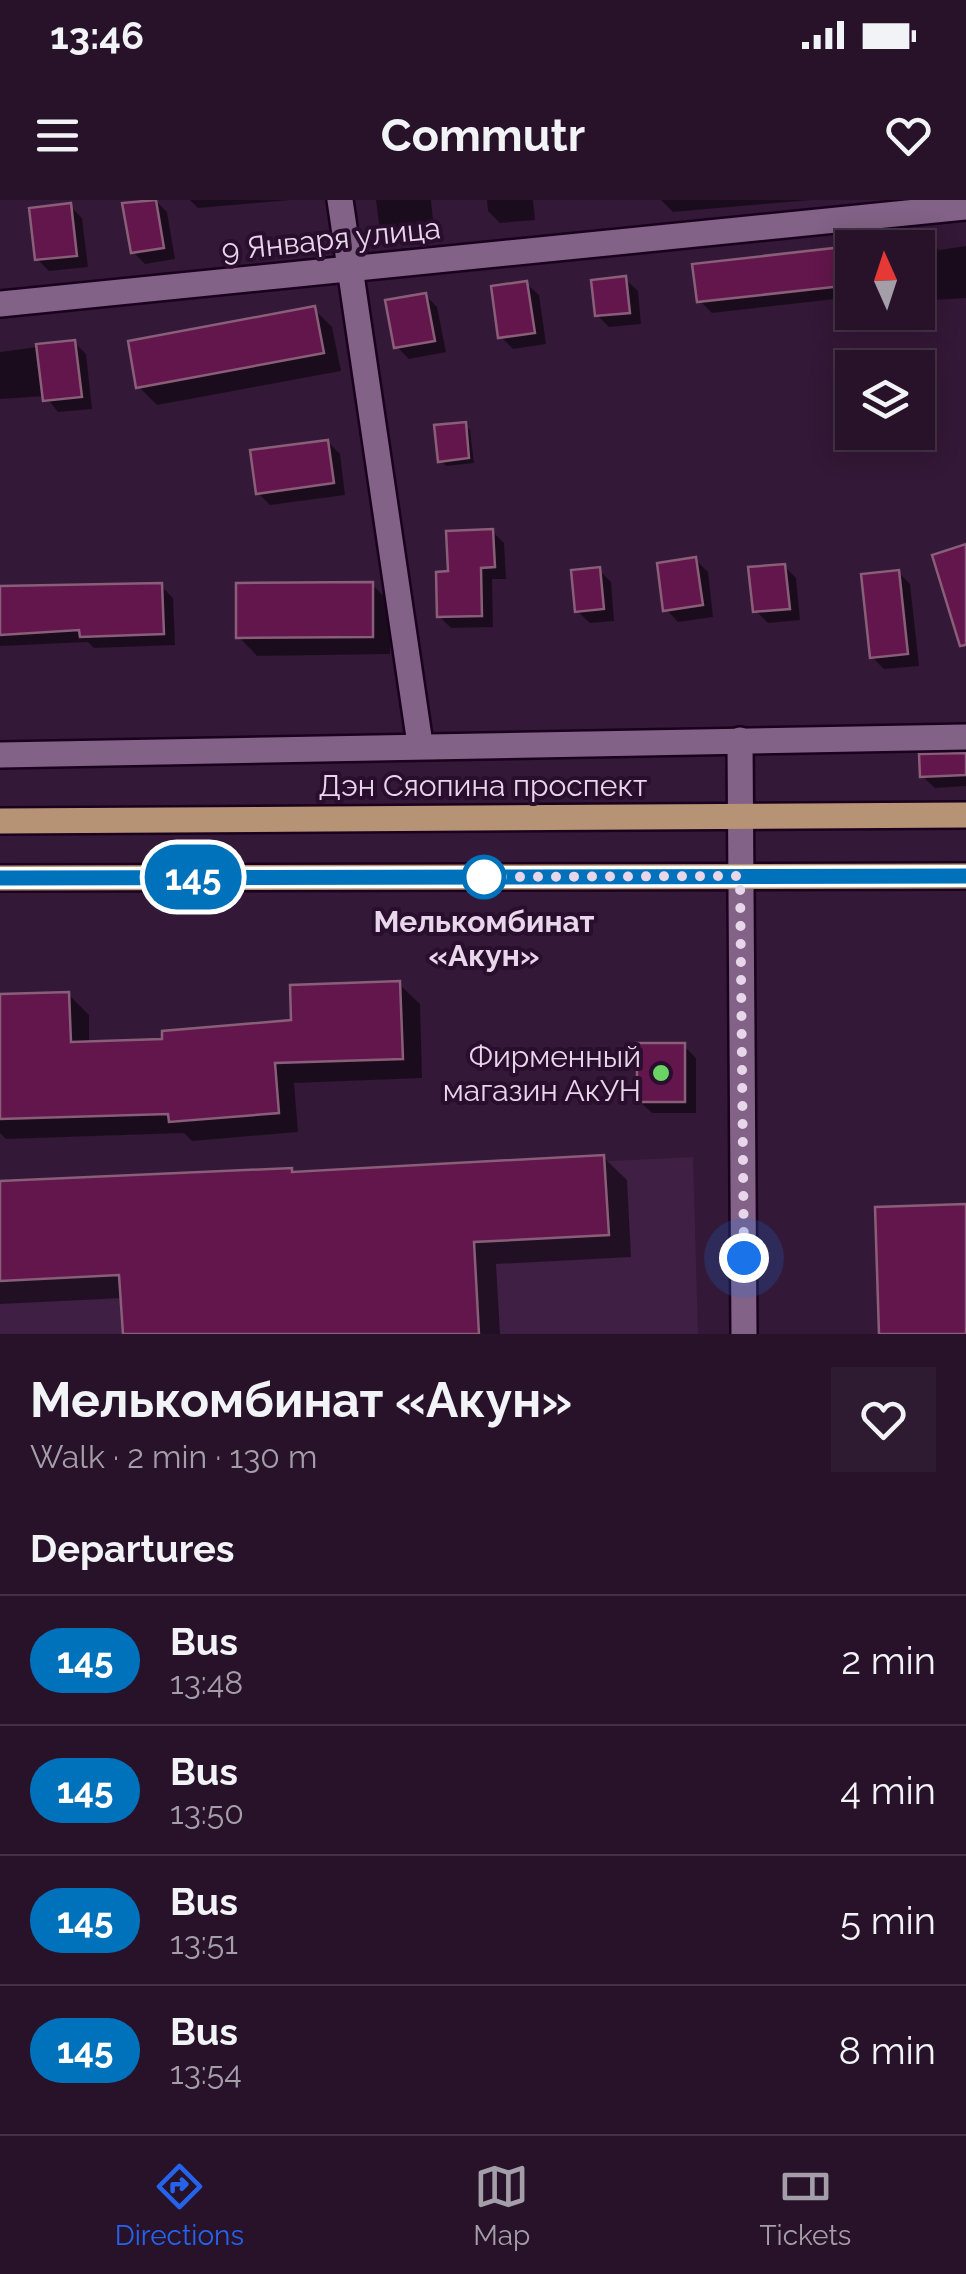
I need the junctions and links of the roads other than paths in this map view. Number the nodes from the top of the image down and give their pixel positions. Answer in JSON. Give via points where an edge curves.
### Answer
{"nodes":[{"id":1,"x":340,"y":200,"type":"edge"},
{"id":2,"x":966,"y":207,"type":"edge"},
{"id":3,"x":351,"y":270,"type":"junction"},
{"id":4,"x":0,"y":304,"type":"edge"},
{"id":5,"x":966,"y":737,"type":"edge"},
{"id":6,"x":740,"y":740,"type":"junction"},
{"id":7,"x":420,"y":744,"type":"junction"},
{"id":8,"x":0,"y":755,"type":"edge"},
{"id":9,"x":966,"y":815,"type":"edge"},
{"id":10,"x":740,"y":816,"type":"junction"},
{"id":11,"x":0,"y":822,"type":"edge"},
{"id":12,"x":740,"y":876,"type":"junction"},
{"id":13,"x":966,"y":876,"type":"edge"},
{"id":14,"x":0,"y":878,"type":"edge"},
{"id":15,"x":744,"y":1334,"type":"edge"}],
"edges":[{"from":1,"to":3,"type":"street"},
{"from":2,"to":3,"type":"street","name":"9 Января улица"},
{"from":3,"to":4,"type":"street","name":"9 Января улица"},
{"from":3,"to":7,"type":"street"},
{"from":5,"to":6,"type":"street"},
{"from":6,"to":7,"type":"street"},
{"from":6,"to":10,"type":"street"},
{"from":7,"to":8,"type":"street"},
{"from":9,"to":10,"type":"main road","name":"Дэн Сяопина проспект"},
{"from":10,"to":11,"type":"main road","name":"Дэн Сяопина проспект"},
{"from":10,"to":12,"type":"street"},
{"from":12,"to":13,"type":"main road"},
{"from":12,"to":14,"type":"main road"},
{"from":12,"to":15,"type":"street"}]}
